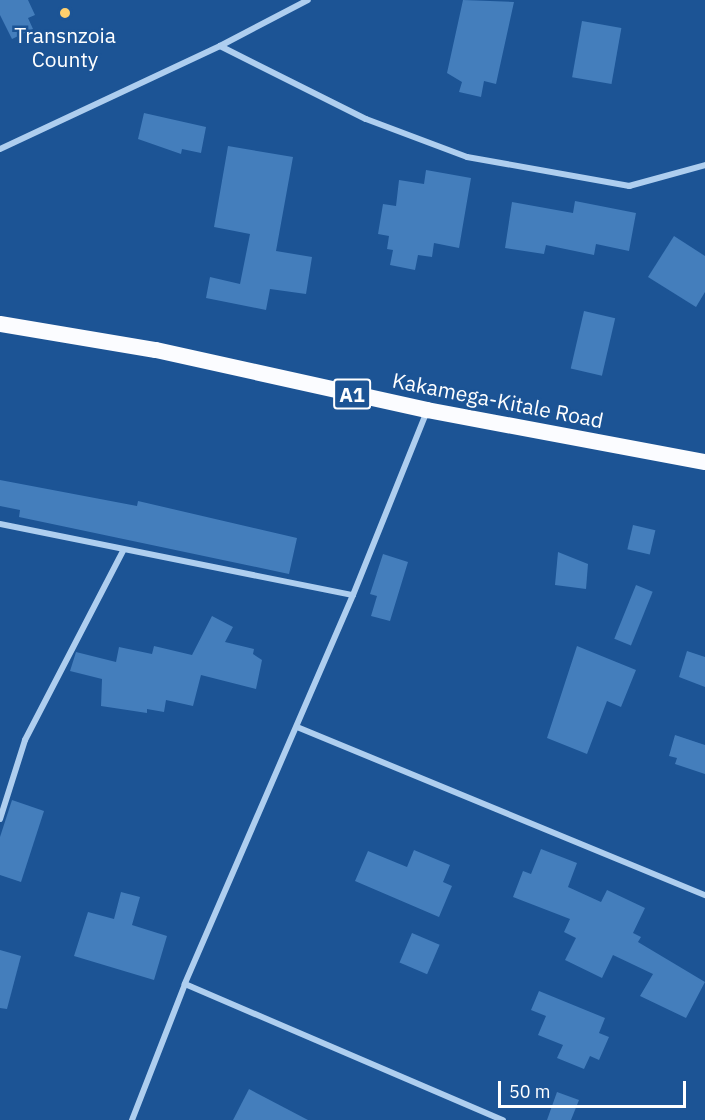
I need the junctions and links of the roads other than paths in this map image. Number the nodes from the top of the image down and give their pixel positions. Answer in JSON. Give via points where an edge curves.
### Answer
{"nodes":[{"id":1,"x":308,"y":0,"type":"edge"},
{"id":2,"x":220,"y":46,"type":"junction"},
{"id":3,"x":0,"y":148,"type":"edge"},
{"id":4,"x":705,"y":165,"type":"edge"},
{"id":5,"x":0,"y":324,"type":"edge"},
{"id":6,"x":427,"y":410,"type":"junction"},
{"id":7,"x":705,"y":462,"type":"edge"},
{"id":8,"x":0,"y":524,"type":"edge"},
{"id":9,"x":123,"y":551,"type":"junction"},
{"id":10,"x":353,"y":595,"type":"junction"},
{"id":11,"x":297,"y":727,"type":"junction"},
{"id":12,"x":0,"y":819,"type":"edge"},
{"id":13,"x":705,"y":896,"type":"edge"},
{"id":14,"x":185,"y":984,"type":"junction"},
{"id":15,"x":132,"y":1120,"type":"edge"},
{"id":16,"x":503,"y":1120,"type":"edge"}],
"edges":[{"from":1,"to":2,"type":"street"},
{"from":2,"to":3,"type":"street"},
{"from":2,"to":4,"type":"street","via":[[366,119],[467,157],[629,186]]},
{"from":5,"to":6,"type":"highway","name":"Kakamega-Kitale Road","number":"A1","via":[[156,351]]},
{"from":6,"to":7,"type":"highway","name":"Kakamega-Kitale Road","number":"A1"},
{"from":6,"to":10,"type":"street"},
{"from":8,"to":9,"type":"street"},
{"from":9,"to":10,"type":"street"},
{"from":9,"to":12,"type":"street","via":[[25,740]]},
{"from":10,"to":11,"type":"street"},
{"from":11,"to":13,"type":"street"},
{"from":11,"to":14,"type":"street"},
{"from":14,"to":15,"type":"street"},
{"from":14,"to":16,"type":"street","via":[[202,995]]}]}
